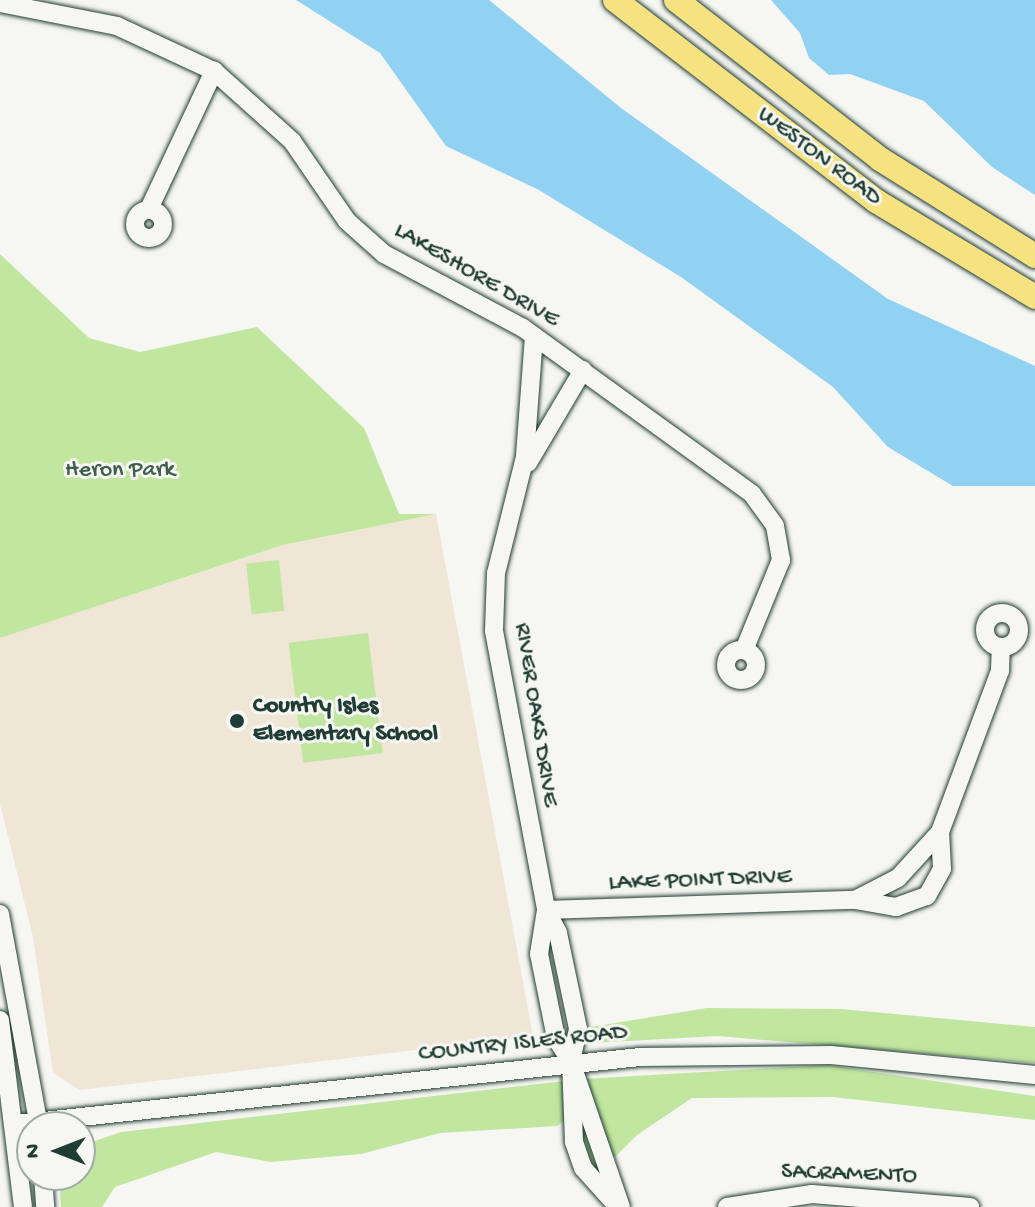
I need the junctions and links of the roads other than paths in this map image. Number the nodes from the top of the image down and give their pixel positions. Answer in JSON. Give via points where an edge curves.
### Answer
{"nodes":[{"id":1,"x":615,"y":0,"type":"edge"},
{"id":2,"x":676,"y":0,"type":"edge"},
{"id":3,"x":0,"y":3,"type":"edge"},
{"id":4,"x":214,"y":71,"type":"junction"},
{"id":5,"x":149,"y":209,"type":"dead end"},
{"id":6,"x":1035,"y":256,"type":"edge"},
{"id":7,"x":1035,"y":297,"type":"edge"},
{"id":8,"x":534,"y":336,"type":"junction"},
{"id":9,"x":583,"y":370,"type":"junction"},
{"id":10,"x":519,"y":480,"type":"junction"},
{"id":11,"x":1001,"y":648,"type":"dead end"},
{"id":12,"x":744,"y":650,"type":"dead end"},
{"id":13,"x":940,"y":832,"type":"junction"},
{"id":14,"x":855,"y":900,"type":"junction"},
{"id":15,"x":546,"y":910,"type":"junction"},
{"id":16,"x":0,"y":914,"type":"edge"},
{"id":17,"x":0,"y":1020,"type":"edge"},
{"id":18,"x":571,"y":1062,"type":"junction"},
{"id":19,"x":1035,"y":1075,"type":"edge"},
{"id":20,"x":37,"y":1111,"type":"edge"},
{"id":21,"x":96,"y":1117,"type":"edge"},
{"id":22,"x":16,"y":1124,"type":"edge"},
{"id":23,"x":620,"y":1207,"type":"edge"},
{"id":24,"x":727,"y":1207,"type":"edge"},
{"id":25,"x":970,"y":1207,"type":"edge"}],
"edges":[{"from":1,"to":7,"type":"main road","name":"WESTON ROAD","via":[[876,201]]},
{"from":2,"to":6,"type":"main road","name":"WESTON ROAD","via":[[880,159]]},
{"from":3,"to":4,"type":"street","name":"LAKESHORE DRIVE","via":[[117,26]]},
{"from":4,"to":5,"type":"street"},
{"from":4,"to":8,"type":"street","name":"LAKESHORE DRIVE","via":[[292,141],[347,221],[384,254]]},
{"from":8,"to":9,"type":"street","name":"LAKESHORE DRIVE"},
{"from":8,"to":10,"type":"street","name":"RIVER OAKS DRIVE"},
{"from":9,"to":10,"type":"street","name":"RIVER OAKS DRIVE"},
{"from":9,"to":12,"type":"street","name":"LAKESHORE DRIVE","via":[[752,494],[775,526],[781,560]]},
{"from":10,"to":15,"type":"street","name":"RIVER OAKS DRIVE","via":[[496,573],[494,631]]},
{"from":11,"to":13,"type":"street","name":"LAKE POINT DRIVE","via":[[1000,671]]},
{"from":13,"to":14,"type":"street","name":"LAKE POINT DRIVE","via":[[912,867]]},
{"from":13,"to":14,"type":"street","name":"LAKE POINT DRIVE","via":[[942,869],[927,896],[896,907]]},
{"from":14,"to":15,"type":"street","name":"LAKE POINT DRIVE"},
{"from":15,"to":18,"type":"street","name":"RIVER OAKS DRIVE","via":[[539,954],[556,1038]]},
{"from":16,"to":20,"type":"street"},
{"from":17,"to":22,"type":"street"},
{"from":18,"to":19,"type":"street","name":"COUNTRY ISLES ROAD","via":[[769,1053],[941,1060]]},
{"from":18,"to":21,"type":"street","name":"COUNTRY ISLES ROAD"},
{"from":18,"to":23,"type":"street","name":"RIVER OAKS DRIVE"},
{"from":24,"to":25,"type":"street","name":"SACRAMENTO","via":[[812,1194]]}]}
